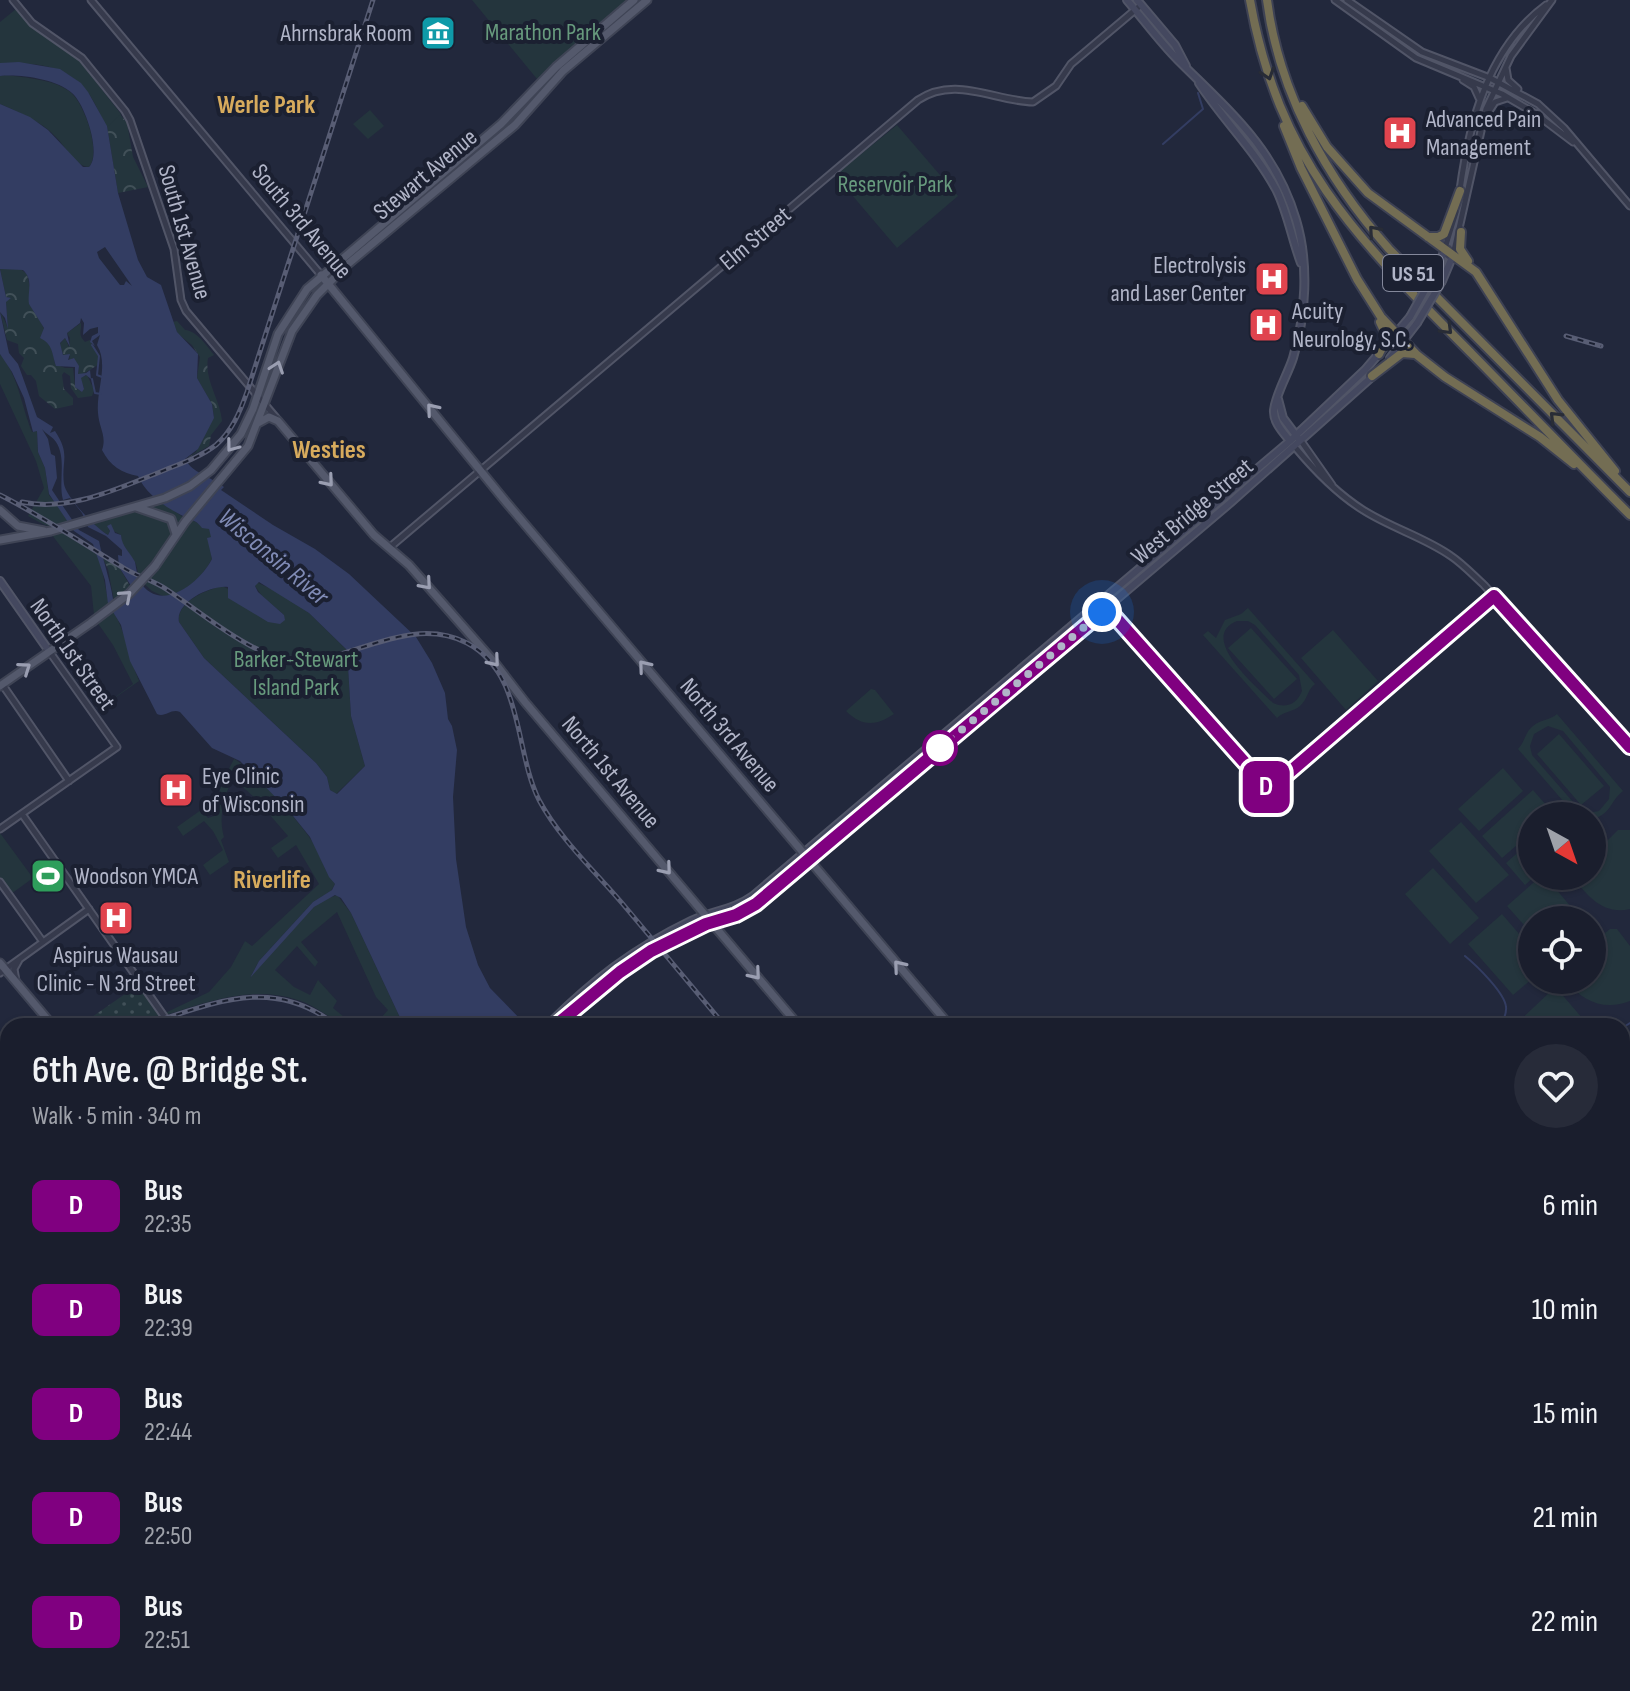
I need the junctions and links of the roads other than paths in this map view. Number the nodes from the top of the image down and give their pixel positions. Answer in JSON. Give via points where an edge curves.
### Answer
{"nodes":[{"id":1,"x":13,"y":0,"type":"edge"},
{"id":2,"x":91,"y":0,"type":"edge"},
{"id":3,"x":634,"y":0,"type":"edge"},
{"id":4,"x":647,"y":0,"type":"edge"},
{"id":5,"x":1127,"y":0,"type":"edge"},
{"id":6,"x":1250,"y":0,"type":"edge"},
{"id":7,"x":1335,"y":0,"type":"edge"},
{"id":8,"x":1347,"y":0,"type":"edge"},
{"id":9,"x":1551,"y":1,"type":"edge"},
{"id":10,"x":1268,"y":4,"type":"edge"},
{"id":11,"x":1138,"y":5,"type":"edge"},
{"id":12,"x":1506,"y":63,"type":"junction"},
{"id":13,"x":1456,"y":75,"type":"junction"},
{"id":14,"x":1490,"y":78,"type":"junction"},
{"id":15,"x":1497,"y":81,"type":"junction"},
{"id":16,"x":1486,"y":86,"type":"junction"},
{"id":17,"x":1494,"y":89,"type":"junction"},
{"id":18,"x":1520,"y":93,"type":"junction"},
{"id":19,"x":1510,"y":98,"type":"junction"},
{"id":20,"x":1479,"y":102,"type":"junction"},
{"id":21,"x":1282,"y":113,"type":"junction"},
{"id":22,"x":1481,"y":123,"type":"junction"},
{"id":23,"x":1577,"y":145,"type":"junction"},
{"id":24,"x":1460,"y":191,"type":"junction"},
{"id":25,"x":1630,"y":206,"type":"edge"},
{"id":26,"x":1461,"y":232,"type":"junction"},
{"id":27,"x":1427,"y":237,"type":"junction"},
{"id":28,"x":1449,"y":252,"type":"junction"},
{"id":29,"x":1352,"y":269,"type":"junction"},
{"id":30,"x":321,"y":275,"type":"junction"},
{"id":31,"x":328,"y":283,"type":"junction"},
{"id":32,"x":1493,"y":297,"type":"junction"},
{"id":33,"x":1397,"y":334,"type":"junction"},
{"id":34,"x":1404,"y":341,"type":"junction"},
{"id":35,"x":1379,"y":354,"type":"junction"},
{"id":36,"x":1417,"y":355,"type":"junction"},
{"id":37,"x":1372,"y":376,"type":"junction"},
{"id":38,"x":258,"y":396,"type":"junction"},
{"id":39,"x":265,"y":404,"type":"junction"},
{"id":40,"x":278,"y":421,"type":"junction"},
{"id":41,"x":258,"y":423,"type":"junction"},
{"id":42,"x":1295,"y":441,"type":"junction"},
{"id":43,"x":481,"y":470,"type":"junction"},
{"id":44,"x":1630,"y":491,"type":"edge"},
{"id":45,"x":1619,"y":504,"type":"junction"},
{"id":46,"x":135,"y":507,"type":"junction"},
{"id":47,"x":0,"y":510,"type":"edge"},
{"id":48,"x":1630,"y":515,"type":"edge"},
{"id":49,"x":46,"y":532,"type":"junction"},
{"id":50,"x":176,"y":534,"type":"junction"},
{"id":51,"x":0,"y":542,"type":"edge"},
{"id":52,"x":389,"y":548,"type":"junction"},
{"id":53,"x":0,"y":581,"type":"edge"},
{"id":54,"x":49,"y":651,"type":"junction"},
{"id":55,"x":1,"y":685,"type":"edge"},
{"id":56,"x":1630,"y":747,"type":"edge"},
{"id":57,"x":69,"y":781,"type":"junction"},
{"id":58,"x":22,"y":814,"type":"junction"},
{"id":59,"x":0,"y":829,"type":"edge"},
{"id":60,"x":806,"y":856,"type":"junction"},
{"id":61,"x":0,"y":882,"type":"edge"},
{"id":62,"x":89,"y":909,"type":"junction"},
{"id":63,"x":708,"y":919,"type":"junction"},
{"id":64,"x":43,"y":942,"type":"junction"},
{"id":65,"x":22,"y":956,"type":"junction"},
{"id":66,"x":2,"y":969,"type":"edge"},
{"id":67,"x":18,"y":984,"type":"junction"},
{"id":68,"x":46,"y":1018,"type":"edge"},
{"id":69,"x":165,"y":1018,"type":"edge"},
{"id":70,"x":556,"y":1018,"type":"edge"},
{"id":71,"x":565,"y":1018,"type":"edge"},
{"id":72,"x":792,"y":1018,"type":"edge"},
{"id":73,"x":943,"y":1018,"type":"edge"}],
"edges":[{"from":1,"to":38,"type":"street","name":"South 1st Avenue","via":[[32,23],[82,58],[125,111],[174,249],[186,311]]},
{"from":2,"to":30,"type":"street","name":"South 3rd Avenue"},
{"from":3,"to":30,"type":"main road","name":"Stewart Avenue","via":[[561,62],[505,121]]},
{"from":4,"to":31,"type":"main road","name":"Stewart Avenue","via":[[563,71],[515,125]]},
{"from":5,"to":11,"type":"main road"},
{"from":6,"to":21,"type":"highway","number":"US 51","one_way":true,"via":[[1263,61]]},
{"from":7,"to":13,"type":"street","via":[[1414,57]]},
{"from":8,"to":14,"type":"street","via":[[1422,52]]},
{"from":9,"to":12,"type":"street","name":"West Bridge Street"},
{"from":9,"to":14,"type":"street","name":"West Bridge Street","via":[[1514,37]]},
{"from":10,"to":27,"type":"highway","via":[[1298,98],[1327,147],[1368,193]]},
{"from":44,"to":10,"type":"highway","number":"US 51","one_way":true,"via":[[1389,249],[1356,209],[1295,103]]},
{"from":11,"to":42,"type":"main road","via":[[1244,139],[1284,207],[1302,265],[1300,330],[1278,399]]},
{"from":11,"to":43,"type":"street","name":"Elm Street","via":[[1035,102],[950,88],[918,100]]},
{"from":12,"to":15,"type":"street","name":"West Bridge Street"},
{"from":12,"to":18,"type":"street","via":[[1507,78]]},
{"from":13,"to":16,"type":"street"},
{"from":13,"to":20,"type":"street","via":[[1475,88]]},
{"from":14,"to":15,"type":"street"},
{"from":14,"to":16,"type":"street","name":"West Bridge Street"},
{"from":15,"to":17,"type":"street","name":"West Bridge Street"},
{"from":15,"to":18,"type":"street"},
{"from":16,"to":17,"type":"street"},
{"from":16,"to":20,"type":"street","name":"West Bridge Street"},
{"from":17,"to":19,"type":"street"},
{"from":17,"to":22,"type":"street","name":"West Bridge Street"},
{"from":18,"to":23,"type":"street","via":[[1552,116]]},
{"from":19,"to":22,"type":"street","via":[[1494,103]]},
{"from":19,"to":23,"type":"street"},
{"from":20,"to":24,"type":"street","name":"West Bridge Street"},
{"from":21,"to":29,"type":"highway","via":[[1296,157]]},
{"from":21,"to":45,"type":"highway","number":"US 51","one_way":true,"via":[[1322,188],[1369,249]]},
{"from":22,"to":26,"type":"street","name":"West Bridge Street"},
{"from":23,"to":25,"type":"street"},
{"from":24,"to":27,"type":"highway","via":[[1444,234]]},
{"from":24,"to":28,"type":"street","name":"West Bridge Street"},
{"from":26,"to":28,"type":"street","name":"West Bridge Street"},
{"from":26,"to":32,"type":"highway","via":[[1462,254]]},
{"from":27,"to":28,"type":"highway"},
{"from":28,"to":32,"type":"highway","via":[[1474,269]]},
{"from":28,"to":33,"type":"main road","name":"West Bridge Street","bridge":true},
{"from":28,"to":34,"type":"main road","name":"West Bridge Street","bridge":true,"via":[[1442,281]]},
{"from":29,"to":33,"type":"highway","via":[[1373,307]]},
{"from":29,"to":35,"type":"highway","via":[[1386,332]]},
{"from":30,"to":31,"type":"main road","name":"South 3rd Avenue"},
{"from":30,"to":38,"type":"main road","name":"Stewart Avenue","via":[[284,323]]},
{"from":39,"to":31,"type":"main road","name":"Stewart Avenue","one_way":true,"via":[[295,326]]},
{"from":43,"to":31,"type":"main road","name":"South 3rd Avenue","one_way":true},
{"from":32,"to":44,"type":"highway","via":[[1558,400]]},
{"from":33,"to":34,"type":"highway"},
{"from":33,"to":35,"type":"main road","name":"West Bridge Street"},
{"from":34,"to":36,"type":"highway"},
{"from":34,"to":37,"type":"main road","name":"West Bridge Street"},
{"from":35,"to":42,"type":"main road","name":"West Bridge Street"},
{"from":36,"to":37,"type":"highway","via":[[1402,353]]},
{"from":36,"to":45,"type":"highway","via":[[1465,392],[1549,443]]},
{"from":37,"to":42,"type":"main road","name":"West Bridge Street"},
{"from":38,"to":39,"type":"street","name":"South 1st Avenue"},
{"from":38,"to":46,"type":"main road","name":"Stewart Avenue","one_way":true,"via":[[236,442],[207,473],[182,490]]},
{"from":39,"to":40,"type":"street","name":"South 1st Avenue"},
{"from":39,"to":41,"type":"main road","name":"Stewart Avenue"},
{"from":40,"to":41,"type":"main road","via":[[269,417]]},
{"from":40,"to":52,"type":"main road","name":"South 1st Avenue","one_way":true},
{"from":41,"to":50,"type":"main road","name":"Stewart Avenue","via":[[244,451]]},
{"from":42,"to":56,"type":"street","via":[[1334,489],[1372,516],[1459,562]]},
{"from":42,"to":60,"type":"main road","name":"West Bridge Street"},
{"from":43,"to":52,"type":"street","name":"Elm Street"},
{"from":60,"to":43,"type":"main road","name":"North 3rd Avenue","one_way":true},
{"from":45,"to":48,"type":"highway","number":"US 51"},
{"from":46,"to":49,"type":"main road","name":"Stewart Avenue"},
{"from":46,"to":50,"type":"main road","via":[[170,518]]},
{"from":47,"to":49,"type":"main road","via":[[16,525]]},
{"from":49,"to":51,"type":"main road","name":"Stewart Avenue"},
{"from":54,"to":50,"type":"main road","name":"Stewart Avenue","one_way":true,"bridge":true,"via":[[129,594]]},
{"from":52,"to":63,"type":"main road","name":"North 1st Avenue","one_way":true,"via":[[490,657]]},
{"from":53,"to":54,"type":"main road","name":"North 1st Street"},
{"from":55,"to":54,"type":"main road","name":"Stewart Avenue","one_way":true},
{"from":54,"to":57,"type":"street","name":"North 1st Street","via":[[117,747]]},
{"from":55,"to":57,"type":"street"},
{"from":57,"to":58,"type":"street"},
{"from":58,"to":59,"type":"street"},
{"from":58,"to":62,"type":"street"},
{"from":60,"to":63,"type":"main road","name":"West Bridge Street","via":[[752,907]]},
{"from":73,"to":60,"type":"main road","name":"North 3rd Avenue","one_way":true},
{"from":61,"to":64,"type":"street"},
{"from":62,"to":64,"type":"street"},
{"from":62,"to":69,"type":"street"},
{"from":63,"to":70,"type":"main road","name":"West Bridge Street","via":[[653,940],[606,971]]},
{"from":63,"to":71,"type":"main road","name":"West Bridge Street","via":[[620,972]]},
{"from":63,"to":72,"type":"main road","name":"North 1st Avenue","one_way":true},
{"from":64,"to":65,"type":"street"},
{"from":65,"to":66,"type":"street"},
{"from":65,"to":67,"type":"street","via":[[14,969]]},
{"from":66,"to":67,"type":"main road"},
{"from":67,"to":68,"type":"main road"}]}
